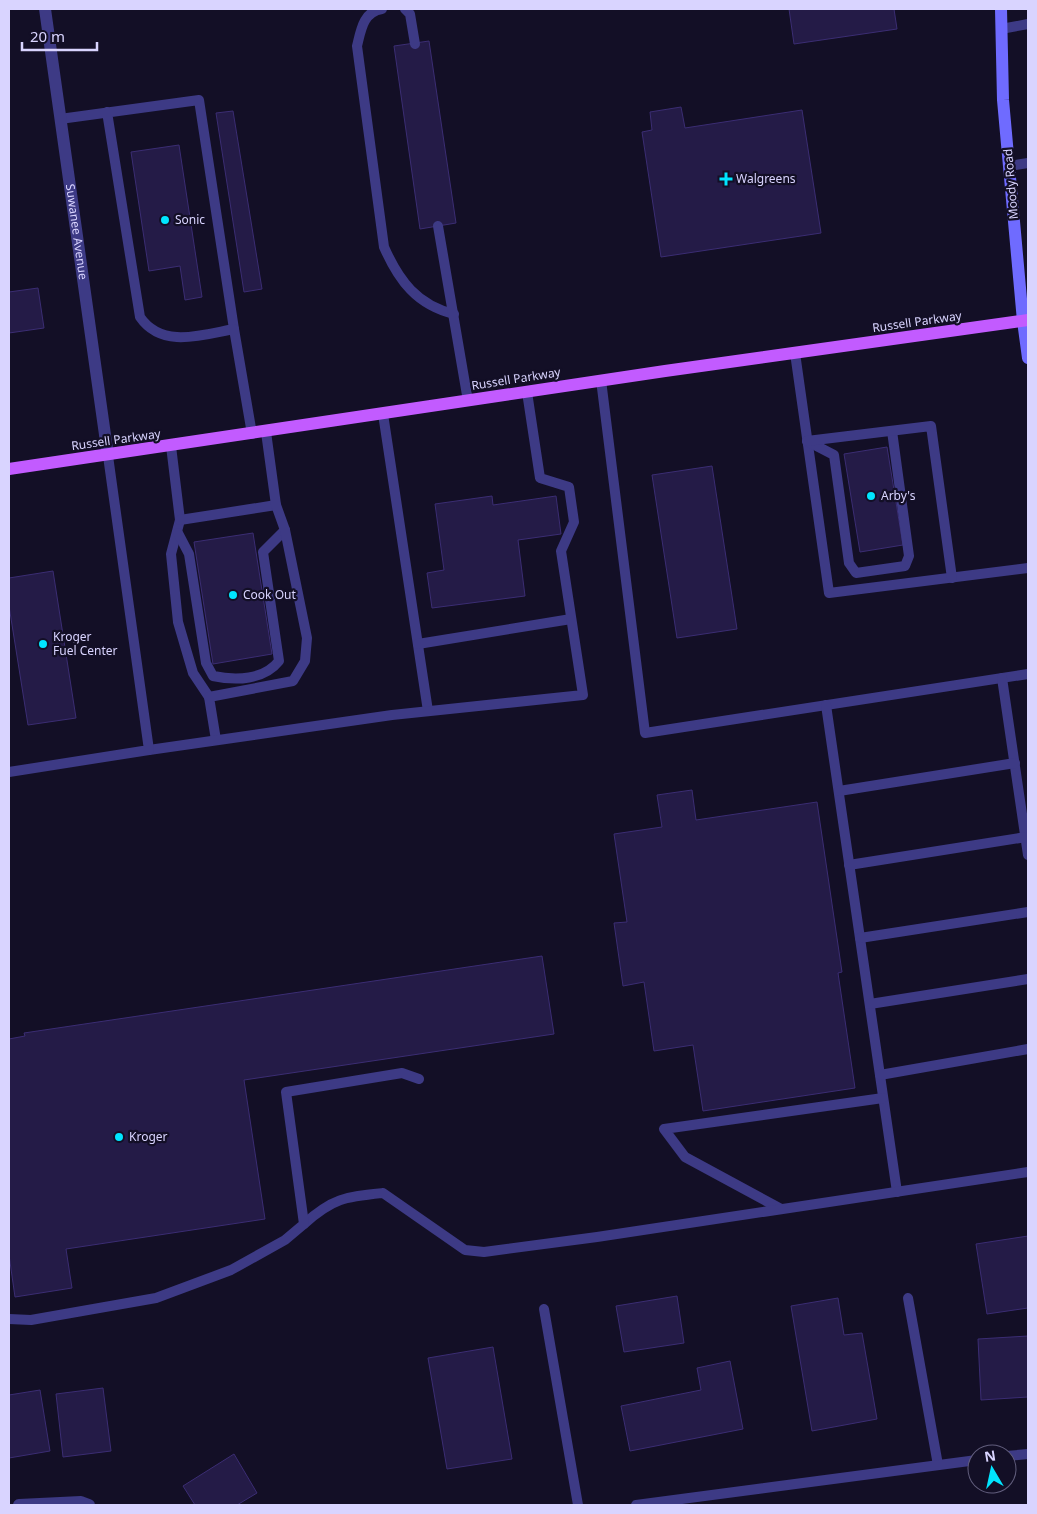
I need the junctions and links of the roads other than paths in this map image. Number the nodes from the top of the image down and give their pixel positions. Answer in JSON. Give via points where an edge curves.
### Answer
{"nodes":[{"id":1,"x":45,"y":9,"type":"edge"},
{"id":2,"x":382,"y":9,"type":"edge"},
{"id":3,"x":405,"y":9,"type":"edge"},
{"id":4,"x":1002,"y":9,"type":"edge"},
{"id":5,"x":1028,"y":24,"type":"edge"},
{"id":6,"x":1000,"y":28,"type":"junction"},
{"id":7,"x":415,"y":44,"type":"dead end"},
{"id":8,"x":107,"y":112,"type":"junction"},
{"id":9,"x":60,"y":119,"type":"junction"},
{"id":10,"x":1028,"y":163,"type":"edge"},
{"id":11,"x":1009,"y":166,"type":"junction"},
{"id":12,"x":438,"y":226,"type":"dead end"},
{"id":13,"x":454,"y":314,"type":"junction"},
{"id":14,"x":1025,"y":320,"type":"edge"},
{"id":15,"x":234,"y":330,"type":"junction"},
{"id":16,"x":795,"y":353,"type":"junction"},
{"id":17,"x":1028,"y":358,"type":"edge"},
{"id":18,"x":601,"y":380,"type":"junction"},
{"id":19,"x":527,"y":392,"type":"junction"},
{"id":20,"x":468,"y":400,"type":"junction"},
{"id":21,"x":383,"y":414,"type":"junction"},
{"id":22,"x":892,"y":431,"type":"junction"},
{"id":23,"x":266,"y":432,"type":"junction"},
{"id":24,"x":252,"y":434,"type":"junction"},
{"id":25,"x":808,"y":441,"type":"junction"},
{"id":26,"x":171,"y":446,"type":"junction"},
{"id":27,"x":108,"y":456,"type":"junction"},
{"id":28,"x":9,"y":469,"type":"edge"},
{"id":29,"x":276,"y":505,"type":"junction"},
{"id":30,"x":180,"y":520,"type":"junction"},
{"id":31,"x":285,"y":530,"type":"junction"},
{"id":32,"x":178,"y":533,"type":"junction"},
{"id":33,"x":1028,"y":568,"type":"edge"},
{"id":34,"x":952,"y":578,"type":"junction"},
{"id":35,"x":571,"y":619,"type":"junction"},
{"id":36,"x":418,"y":644,"type":"junction"},
{"id":37,"x":1028,"y":674,"type":"edge"},
{"id":38,"x":1002,"y":678,"type":"junction"},
{"id":39,"x":209,"y":697,"type":"junction"},
{"id":40,"x":826,"y":705,"type":"junction"},
{"id":41,"x":428,"y":711,"type":"junction"},
{"id":42,"x":216,"y":740,"type":"junction"},
{"id":43,"x":149,"y":750,"type":"junction"},
{"id":44,"x":1015,"y":763,"type":"junction"},
{"id":45,"x":9,"y":772,"type":"edge"},
{"id":46,"x":839,"y":791,"type":"junction"},
{"id":47,"x":1026,"y":836,"type":"junction"},
{"id":48,"x":1028,"y":855,"type":"edge"},
{"id":49,"x":849,"y":865,"type":"junction"},
{"id":50,"x":1028,"y":912,"type":"edge"},
{"id":51,"x":860,"y":938,"type":"junction"},
{"id":52,"x":1028,"y":980,"type":"edge"},
{"id":53,"x":870,"y":1004,"type":"junction"},
{"id":54,"x":1028,"y":1049,"type":"edge"},
{"id":55,"x":880,"y":1075,"type":"junction"},
{"id":56,"x":419,"y":1079,"type":"dead end"},
{"id":57,"x":883,"y":1098,"type":"junction"},
{"id":58,"x":1028,"y":1172,"type":"edge"},
{"id":59,"x":897,"y":1192,"type":"junction"},
{"id":60,"x":781,"y":1209,"type":"junction"},
{"id":61,"x":304,"y":1224,"type":"junction"},
{"id":62,"x":908,"y":1298,"type":"dead end"},
{"id":63,"x":544,"y":1309,"type":"dead end"},
{"id":64,"x":9,"y":1319,"type":"edge"},
{"id":65,"x":967,"y":1461,"type":"edge"},
{"id":66,"x":938,"y":1465,"type":"junction"},
{"id":67,"x":20,"y":1505,"type":"edge"},
{"id":68,"x":89,"y":1505,"type":"edge"},
{"id":69,"x":578,"y":1505,"type":"edge"},
{"id":70,"x":636,"y":1505,"type":"edge"}],
"edges":[{"from":1,"to":9,"type":"street","name":"Suwanee Avenue"},
{"from":2,"to":13,"type":"lane","via":[[367,17],[361,26],[357,46],[384,247],[394,270],[411,290],[436,309]]},
{"from":3,"to":7,"type":"lane","via":[[410,14]]},
{"from":4,"to":6,"type":"street","name":"Moody Road"},
{"from":5,"to":6,"type":"lane"},
{"from":6,"to":11,"type":"street","name":"Moody Road"},
{"from":8,"to":9,"type":"lane"},
{"from":8,"to":15,"type":"lane","via":[[140,317],[145,325],[160,335],[181,338]]},
{"from":8,"to":15,"type":"lane","via":[[198,100]]},
{"from":9,"to":27,"type":"street","name":"Suwanee Avenue"},
{"from":10,"to":11,"type":"lane"},
{"from":11,"to":14,"type":"street","name":"Moody Road"},
{"from":12,"to":13,"type":"lane"},
{"from":13,"to":20,"type":"lane"},
{"from":14,"to":16,"type":"main road","name":"Russell Parkway"},
{"from":14,"to":17,"type":"street","name":"Moody Road"},
{"from":15,"to":24,"type":"lane"},
{"from":16,"to":18,"type":"main road","name":"Russell Parkway"},
{"from":16,"to":25,"type":"lane"},
{"from":18,"to":19,"type":"main road","name":"Russell Parkway"},
{"from":18,"to":40,"type":"lane","via":[[646,733]]},
{"from":19,"to":20,"type":"main road","name":"Russell Parkway"},
{"from":19,"to":35,"type":"lane","via":[[540,478],[569,487],[574,522],[561,552]]},
{"from":20,"to":21,"type":"main road","name":"Russell Parkway"},
{"from":21,"to":23,"type":"main road","name":"Russell Parkway"},
{"from":21,"to":36,"type":"lane"},
{"from":22,"to":25,"type":"lane"},
{"from":22,"to":25,"type":"lane","via":[[909,556],[905,566],[856,573],[849,563],[834,455]]},
{"from":22,"to":34,"type":"lane","via":[[931,426]]},
{"from":23,"to":24,"type":"main road","name":"Russell Parkway"},
{"from":23,"to":29,"type":"lane"},
{"from":24,"to":26,"type":"main road","name":"Russell Parkway"},
{"from":25,"to":34,"type":"lane","via":[[829,593]]},
{"from":26,"to":27,"type":"main road","name":"Russell Parkway"},
{"from":26,"to":30,"type":"lane"},
{"from":27,"to":28,"type":"main road","name":"Russell Parkway"},
{"from":27,"to":43,"type":"lane"},
{"from":29,"to":30,"type":"lane"},
{"from":29,"to":31,"type":"lane"},
{"from":30,"to":32,"type":"lane"},
{"from":31,"to":32,"type":"lane","via":[[263,552],[279,661],[270,672],[232,680],[214,676],[206,663],[190,554]]},
{"from":31,"to":39,"type":"lane","via":[[307,638],[305,661],[293,680]]},
{"from":32,"to":39,"type":"lane","via":[[171,554],[178,622],[193,673]]},
{"from":33,"to":34,"type":"lane"},
{"from":35,"to":36,"type":"lane"},
{"from":35,"to":41,"type":"lane","via":[[583,695]]},
{"from":36,"to":41,"type":"lane"},
{"from":37,"to":38,"type":"lane"},
{"from":38,"to":40,"type":"lane"},
{"from":38,"to":44,"type":"lane"},
{"from":39,"to":42,"type":"lane"},
{"from":40,"to":46,"type":"lane"},
{"from":41,"to":42,"type":"lane"},
{"from":42,"to":43,"type":"lane"},
{"from":43,"to":45,"type":"lane"},
{"from":44,"to":46,"type":"lane"},
{"from":44,"to":47,"type":"lane"},
{"from":46,"to":49,"type":"lane"},
{"from":47,"to":48,"type":"lane"},
{"from":47,"to":49,"type":"lane"},
{"from":49,"to":51,"type":"lane"},
{"from":50,"to":51,"type":"lane"},
{"from":51,"to":53,"type":"lane"},
{"from":52,"to":53,"type":"lane"},
{"from":53,"to":55,"type":"lane"},
{"from":54,"to":55,"type":"lane"},
{"from":55,"to":57,"type":"lane"},
{"from":56,"to":61,"type":"lane","via":[[402,1073],[286,1092]]},
{"from":57,"to":59,"type":"lane"},
{"from":57,"to":60,"type":"lane","via":[[664,1129],[685,1157]]},
{"from":58,"to":59,"type":"lane"},
{"from":59,"to":60,"type":"lane"},
{"from":60,"to":61,"type":"lane","via":[[484,1252],[465,1250],[383,1193],[345,1197],[324,1206]]},
{"from":61,"to":64,"type":"lane","via":[[285,1240],[231,1270],[156,1298],[31,1320]]},
{"from":62,"to":66,"type":"lane"},
{"from":63,"to":69,"type":"lane"},
{"from":65,"to":66,"type":"lane"},
{"from":66,"to":70,"type":"lane"},
{"from":67,"to":68,"type":"street","via":[[81,1502]]}]}
